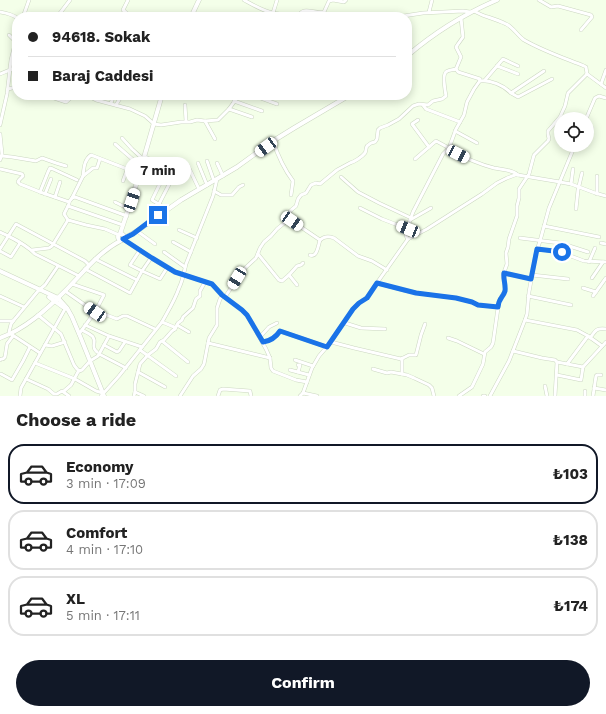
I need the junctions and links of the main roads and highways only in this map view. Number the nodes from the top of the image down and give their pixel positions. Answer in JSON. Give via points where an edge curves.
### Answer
{"nodes":[{"id":1,"x":197,"y":0,"type":"edge"},
{"id":2,"x":497,"y":0,"type":"edge"},
{"id":3,"x":193,"y":12,"type":"edge"},
{"id":4,"x":412,"y":52,"type":"edge"},
{"id":5,"x":161,"y":100,"type":"edge"},
{"id":6,"x":341,"y":100,"type":"edge"},
{"id":7,"x":120,"y":237,"type":"junction"},
{"id":8,"x":0,"y":272,"type":"edge"},
{"id":9,"x":56,"y":299,"type":"junction"},
{"id":10,"x":80,"y":333,"type":"junction"},
{"id":11,"x":0,"y":338,"type":"edge"},
{"id":12,"x":102,"y":395,"type":"edge"}],
"edges":[{"from":1,"to":3,"type":"main road"},
{"from":2,"to":4,"type":"main road","via":[[472,11]]},
{"from":5,"to":7,"type":"main road"},
{"from":6,"to":7,"type":"main road","via":[[273,141],[223,176],[198,189],[137,231]]},
{"from":7,"to":9,"type":"main road"},
{"from":8,"to":9,"type":"main road"},
{"from":9,"to":10,"type":"main road"},
{"from":9,"to":10,"type":"main road","via":[[67,308]]},
{"from":9,"to":11,"type":"main road","via":[[12,335]]},
{"from":10,"to":12,"type":"main road"}]}
